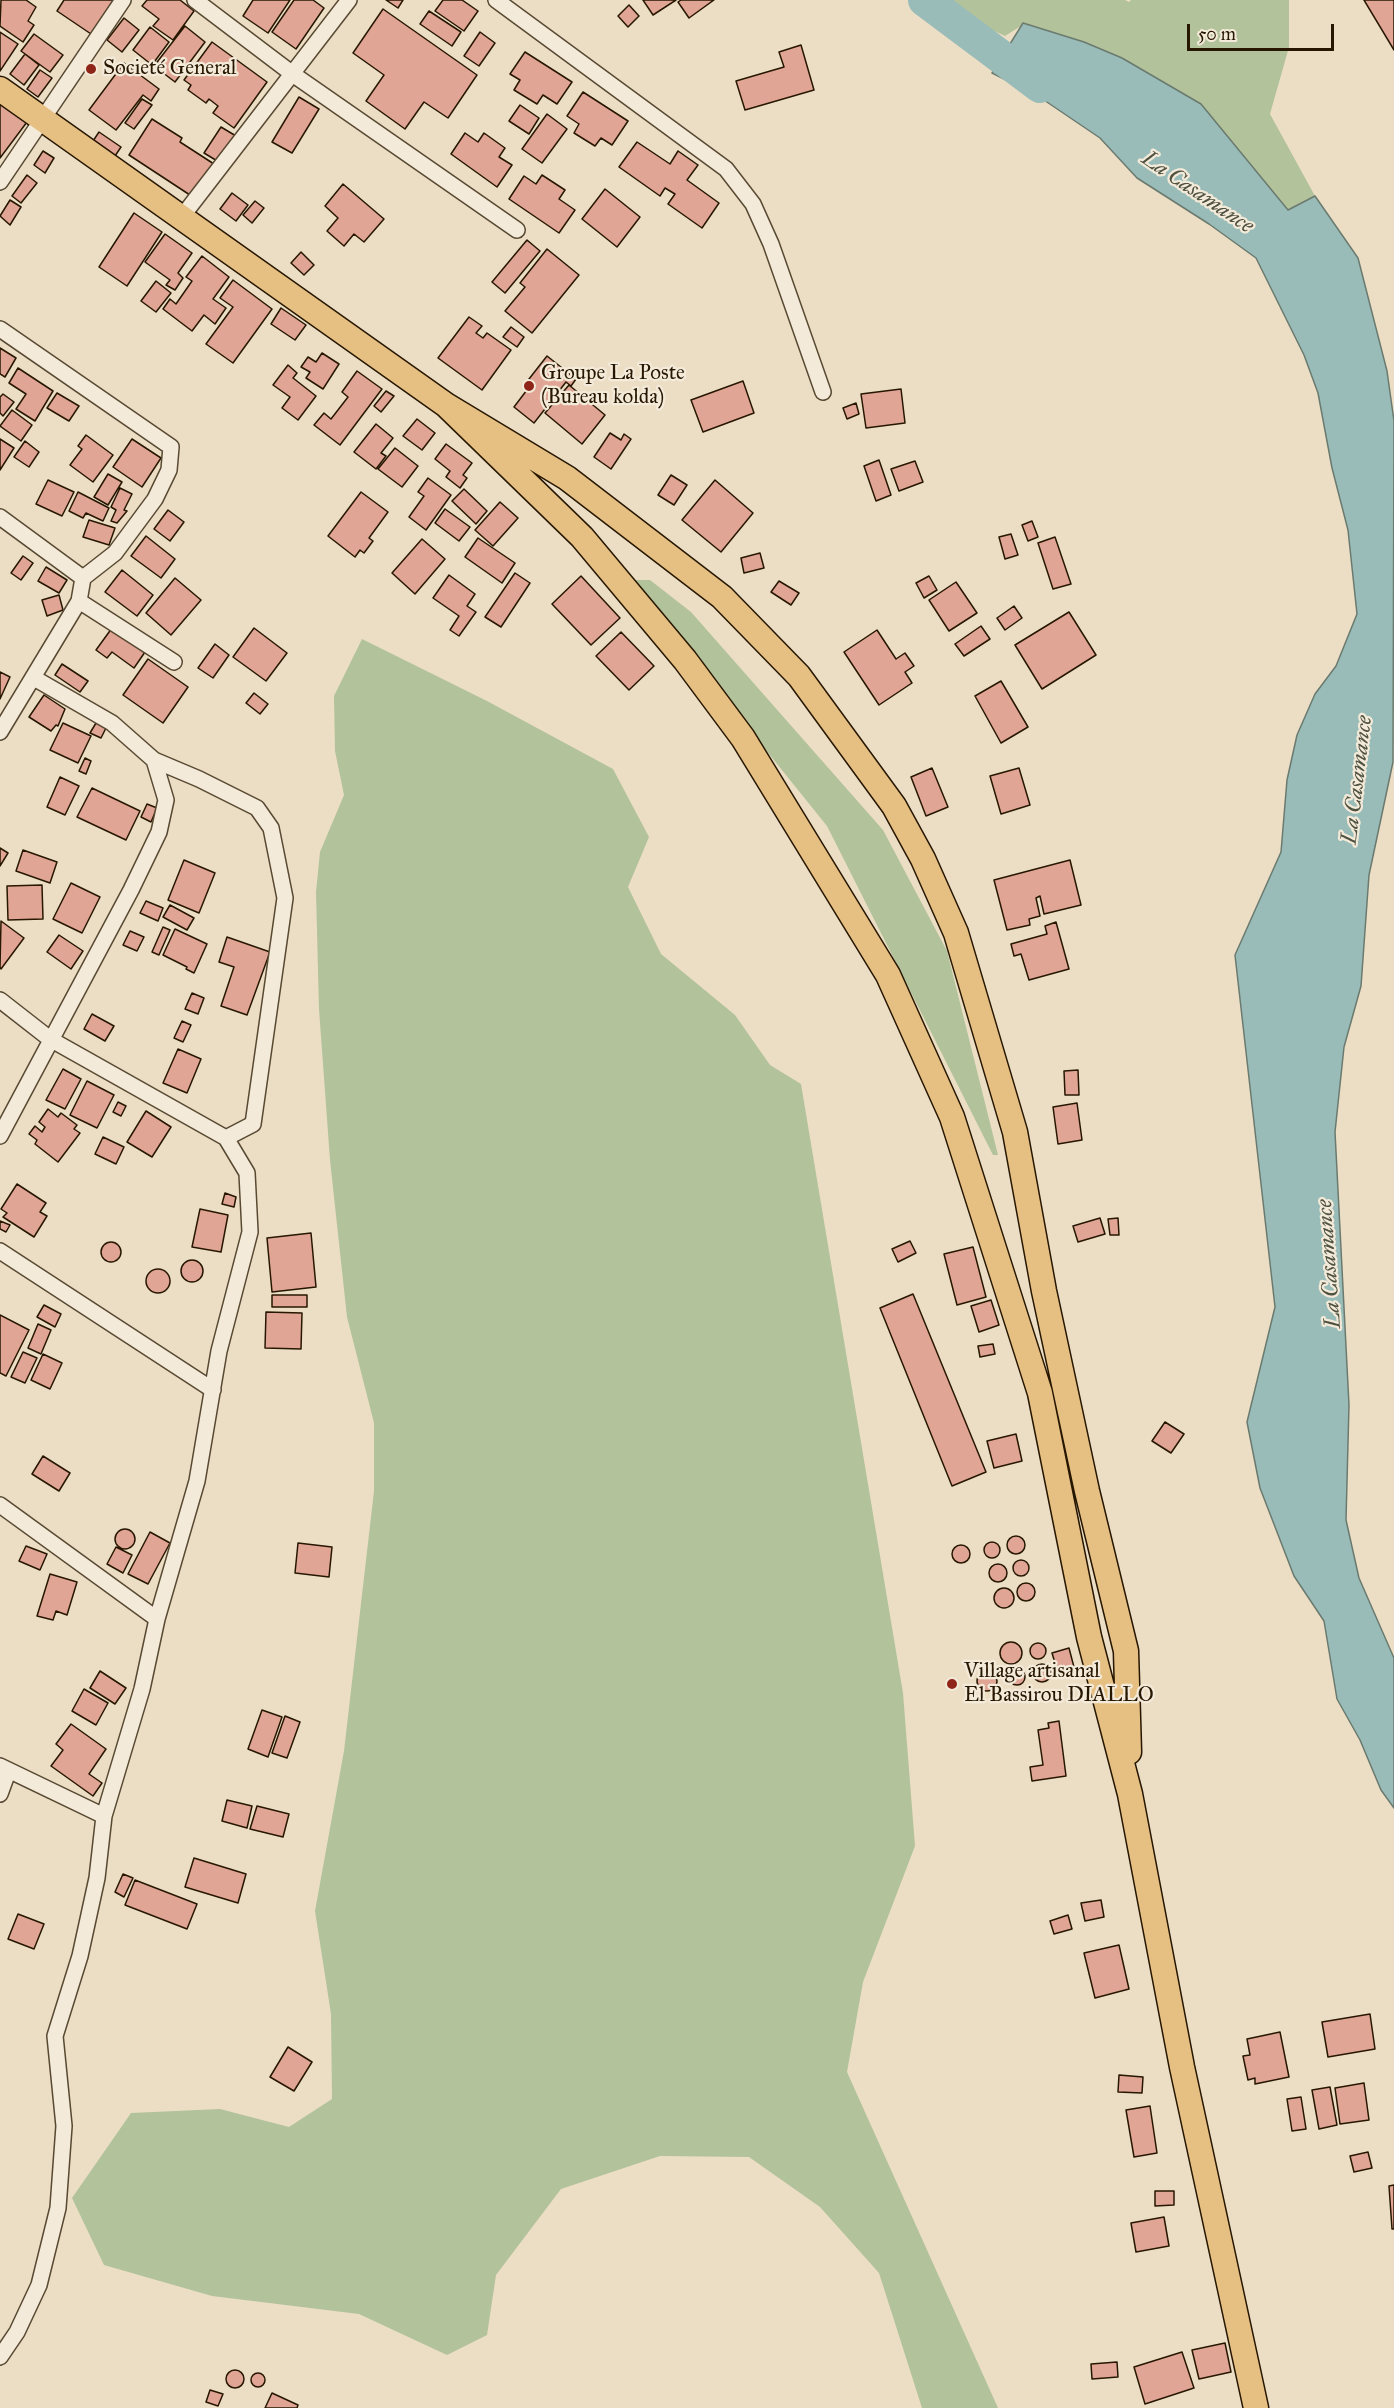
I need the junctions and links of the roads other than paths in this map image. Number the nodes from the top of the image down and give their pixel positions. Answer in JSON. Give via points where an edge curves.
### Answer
{"nodes":[{"id":1,"x":123,"y":0,"type":"edge"},
{"id":2,"x":195,"y":0,"type":"edge"},
{"id":3,"x":349,"y":0,"type":"edge"},
{"id":4,"x":496,"y":0,"type":"edge"},
{"id":5,"x":294,"y":75,"type":"junction"},
{"id":6,"x":0,"y":89,"type":"edge"},
{"id":7,"x":45,"y":119,"type":"junction"},
{"id":8,"x":0,"y":182,"type":"edge"},
{"id":9,"x":181,"y":218,"type":"junction"},
{"id":10,"x":517,"y":230,"type":"dead end"},
{"id":11,"x":0,"y":329,"type":"edge"},
{"id":12,"x":823,"y":392,"type":"dead end"},
{"id":13,"x":446,"y":405,"type":"junction"},
{"id":14,"x":0,"y":517,"type":"edge"},
{"id":15,"x":83,"y":578,"type":"junction"},
{"id":16,"x":79,"y":601,"type":"junction"},
{"id":17,"x":174,"y":662,"type":"dead end"},
{"id":18,"x":34,"y":678,"type":"junction"},
{"id":19,"x":0,"y":732,"type":"edge"},
{"id":20,"x":154,"y":760,"type":"junction"},
{"id":21,"x":0,"y":1000,"type":"edge"},
{"id":22,"x":50,"y":1040,"type":"junction"},
{"id":23,"x":0,"y":1136,"type":"edge"},
{"id":24,"x":226,"y":1138,"type":"junction"},
{"id":25,"x":0,"y":1251,"type":"edge"},
{"id":26,"x":213,"y":1390,"type":"junction"},
{"id":27,"x":0,"y":1504,"type":"edge"},
{"id":28,"x":157,"y":1619,"type":"junction"},
{"id":29,"x":4,"y":1769,"type":"edge"},
{"id":30,"x":0,"y":1794,"type":"edge"},
{"id":31,"x":1130,"y":1794,"type":"junction"},
{"id":32,"x":104,"y":1816,"type":"junction"},
{"id":33,"x":0,"y":2357,"type":"edge"},
{"id":34,"x":1256,"y":2408,"type":"edge"}],
"edges":[{"from":1,"to":7,"type":"street"},
{"from":2,"to":5,"type":"street"},
{"from":3,"to":5,"type":"street"},
{"from":4,"to":12,"type":"street","via":[[726,169],[753,204],[771,244]]},
{"from":5,"to":9,"type":"street"},
{"from":5,"to":10,"type":"street"},
{"from":6,"to":7,"type":"main road"},
{"from":7,"to":8,"type":"street"},
{"from":7,"to":9,"type":"main road"},
{"from":9,"to":13,"type":"main road"},
{"from":11,"to":15,"type":"street","via":[[171,447],[169,470],[155,499],[116,553]]},
{"from":13,"to":31,"type":"main road","via":[[582,537],[685,660],[743,738],[888,975],[952,1117],[1040,1392],[1089,1636]]},
{"from":13,"to":31,"type":"main road","via":[[567,478],[722,597],[799,676],[894,806],[923,859],[956,933],[1015,1132],[1044,1291],[1126,1651]]},
{"from":14,"to":15,"type":"street"},
{"from":15,"to":16,"type":"street"},
{"from":16,"to":17,"type":"street"},
{"from":16,"to":18,"type":"street"},
{"from":18,"to":19,"type":"street"},
{"from":18,"to":20,"type":"street","via":[[112,723]]},
{"from":20,"to":22,"type":"street","via":[[166,801],[159,832]]},
{"from":20,"to":24,"type":"street","via":[[257,808],[272,828],[278,855],[285,898],[253,1124]]},
{"from":21,"to":22,"type":"street"},
{"from":22,"to":23,"type":"street"},
{"from":22,"to":24,"type":"street"},
{"from":24,"to":26,"type":"street","via":[[247,1173],[250,1232],[219,1351]]},
{"from":25,"to":26,"type":"street"},
{"from":26,"to":28,"type":"street","via":[[197,1481]]},
{"from":27,"to":28,"type":"street"},
{"from":28,"to":32,"type":"street","via":[[142,1689]]},
{"from":29,"to":30,"type":"street"},
{"from":29,"to":32,"type":"street"},
{"from":31,"to":34,"type":"main road","via":[[1182,2067]]},
{"from":32,"to":33,"type":"street","via":[[97,1878],[80,1956],[55,2036],[64,2126],[58,2208],[39,2285],[17,2332]]}]}
